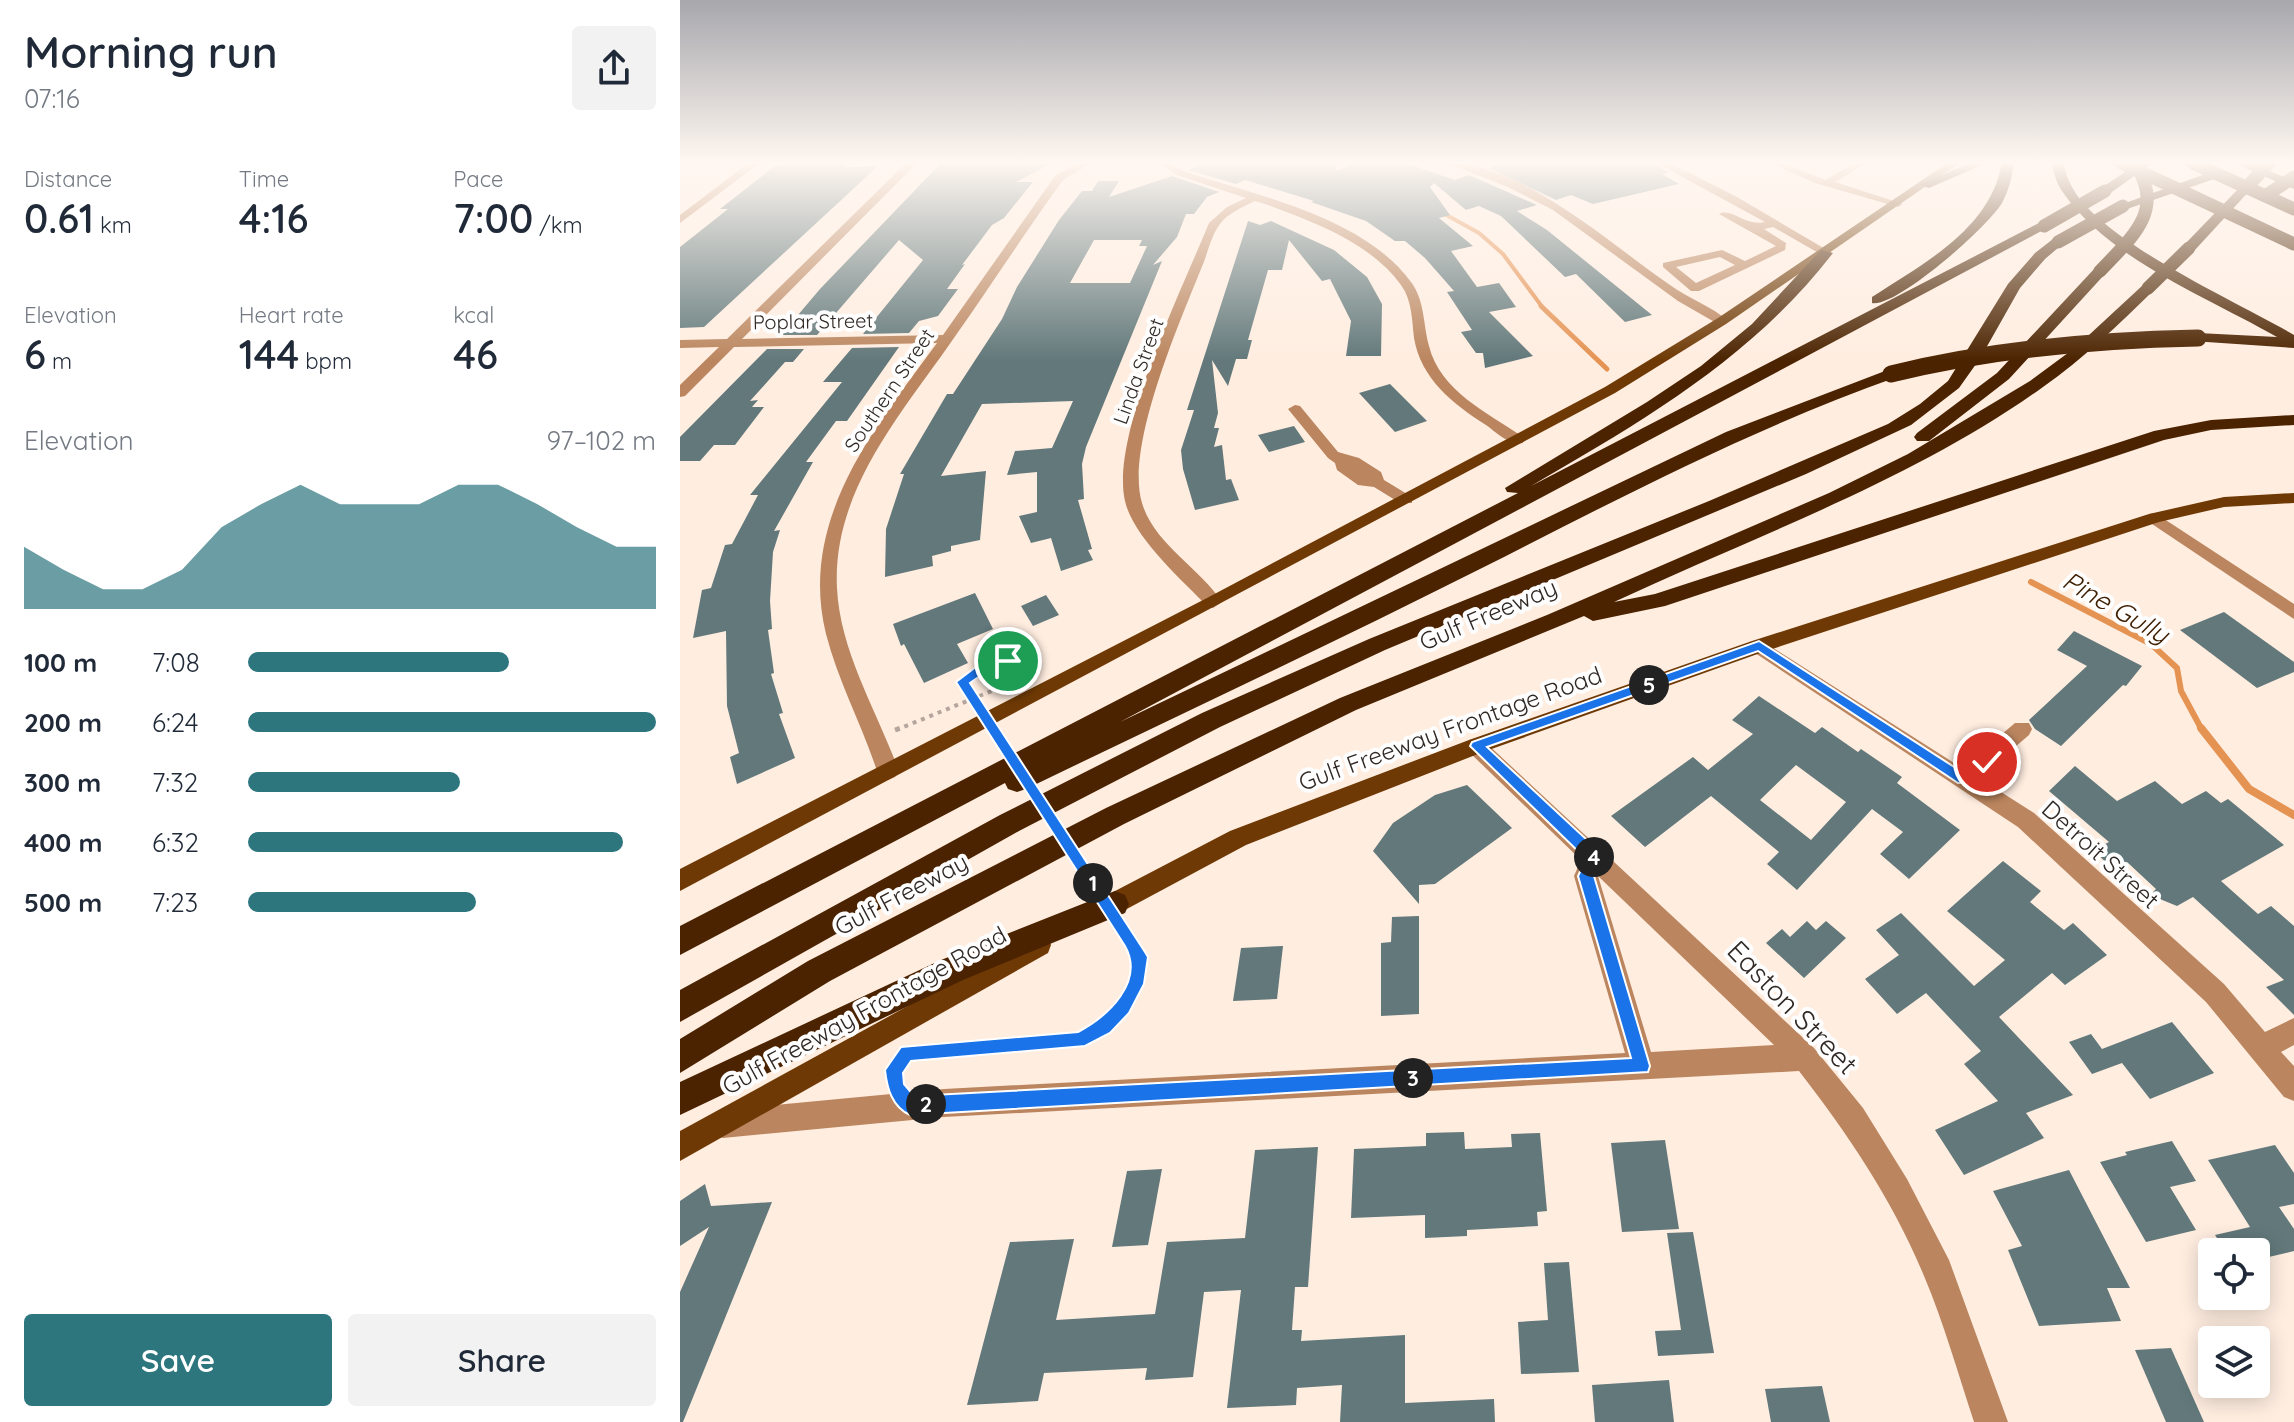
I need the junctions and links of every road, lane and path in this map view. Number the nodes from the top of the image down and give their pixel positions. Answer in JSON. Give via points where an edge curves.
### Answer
{"nodes":[{"id":1,"x":846,"y":228,"type":"edge"},
{"id":2,"x":1024,"y":228,"type":"edge"},
{"id":3,"x":1212,"y":228,"type":"edge"},
{"id":4,"x":1333,"y":228,"type":"edge"},
{"id":5,"x":1585,"y":228,"type":"edge"},
{"id":6,"x":1755,"y":228,"type":"edge"},
{"id":7,"x":1784,"y":228,"type":"edge"},
{"id":8,"x":1862,"y":228,"type":"edge"},
{"id":9,"x":1971,"y":228,"type":"edge"},
{"id":10,"x":2058,"y":228,"type":"edge"},
{"id":11,"x":2066,"y":228,"type":"edge"},
{"id":12,"x":2106,"y":228,"type":"edge"},
{"id":13,"x":2137,"y":228,"type":"edge"},
{"id":14,"x":2209,"y":228,"type":"edge"},
{"id":15,"x":2246,"y":228,"type":"edge"},
{"id":16,"x":2261,"y":228,"type":"edge"},
{"id":17,"x":2051,"y":234,"type":"junction"},
{"id":18,"x":2294,"y":244,"type":"edge"},
{"id":19,"x":1826,"y":253,"type":"junction"},
{"id":20,"x":2294,"y":255,"type":"edge"},
{"id":21,"x":1746,"y":266,"type":"junction"},
{"id":22,"x":2195,"y":285,"type":"junction"},
{"id":23,"x":1695,"y":288,"type":"junction"},
{"id":24,"x":1675,"y":294,"type":"junction"},
{"id":25,"x":1722,"y":321,"type":"junction"},
{"id":26,"x":2294,"y":326,"type":"edge"},
{"id":27,"x":947,"y":339,"type":"junction"},
{"id":28,"x":2294,"y":342,"type":"edge"},
{"id":29,"x":730,"y":343,"type":"junction"},
{"id":30,"x":680,"y":344,"type":"edge"},
{"id":31,"x":1801,"y":353,"type":"junction"},
{"id":32,"x":680,"y":393,"type":"edge"},
{"id":33,"x":1295,"y":409,"type":"dead end"},
{"id":34,"x":2294,"y":420,"type":"edge"},
{"id":35,"x":1518,"y":440,"type":"junction"},
{"id":36,"x":2294,"y":498,"type":"edge"},
{"id":37,"x":1406,"y":500,"type":"junction"},
{"id":38,"x":2155,"y":518,"type":"junction"},
{"id":39,"x":1668,"y":568,"type":"junction"},
{"id":40,"x":1213,"y":602,"type":"junction"},
{"id":41,"x":2294,"y":613,"type":"edge"},
{"id":42,"x":1555,"y":620,"type":"junction"},
{"id":43,"x":1759,"y":646,"type":"junction"},
{"id":44,"x":1177,"y":680,"type":"junction"},
{"id":45,"x":2022,"y":729,"type":"dead end"},
{"id":46,"x":877,"y":737,"type":"junction"},
{"id":47,"x":1476,"y":746,"type":"junction"},
{"id":48,"x":888,"y":771,"type":"junction"},
{"id":49,"x":1962,"y":779,"type":"junction"},
{"id":50,"x":1594,"y":857,"type":"junction"},
{"id":51,"x":680,"y":881,"type":"edge"},
{"id":52,"x":1115,"y":904,"type":"junction"},
{"id":53,"x":685,"y":938,"type":"edge"},
{"id":54,"x":680,"y":1007,"type":"edge"},
{"id":55,"x":2294,"y":1031,"type":"edge"},
{"id":56,"x":2261,"y":1048,"type":"junction"},
{"id":57,"x":680,"y":1057,"type":"edge"},
{"id":58,"x":1805,"y":1057,"type":"junction"},
{"id":59,"x":1642,"y":1066,"type":"junction"},
{"id":60,"x":2294,"y":1087,"type":"edge"},
{"id":61,"x":680,"y":1099,"type":"edge"},
{"id":62,"x":910,"y":1106,"type":"junction"},
{"id":63,"x":715,"y":1125,"type":"junction"},
{"id":64,"x":680,"y":1147,"type":"edge"},
{"id":65,"x":1991,"y":1422,"type":"edge"}],
"edges":[{"from":1,"to":29,"type":"street"},
{"from":2,"to":27,"type":"street","name":"Southern Street"},
{"from":3,"to":40,"type":"street","name":"Linda Street","via":[[1143,411],[1133,447],[1133,502],[1148,528]]},
{"from":4,"to":35,"type":"street","via":[[1369,249],[1406,282],[1417,305],[1423,350],[1440,383]]},
{"from":5,"to":24,"type":"street"},
{"from":6,"to":21,"type":"street","via":[[1782,246]]},
{"from":7,"to":19,"type":"street"},
{"from":8,"to":19,"type":"main road"},
{"from":9,"to":31,"type":"highway","via":[[1952,248]]},
{"from":10,"to":17,"type":"highway","name":"Gulf Freeway","bridge":true},
{"from":11,"to":17,"type":"highway","name":"Gulf Freeway","bridge":true},
{"from":12,"to":22,"type":"highway","via":[[2148,260]]},
{"from":13,"to":39,"type":"highway","bridge":true,"via":[[2003,376],[1933,430],[1837,487]]},
{"from":14,"to":39,"type":"highway","name":"Gulf Freeway","bridge":true,"via":[[2082,350],[1978,422],[1836,497]]},
{"from":15,"to":20,"type":"highway","bridge":true},
{"from":16,"to":18,"type":"highway","bridge":true},
{"from":17,"to":31,"type":"highway","name":"Gulf Freeway"},
{"from":17,"to":54,"type":"highway","name":"Gulf Freeway","via":[[2017,279],[1960,377],[1940,397],[1883,433],[1212,719],[1016,819]]},
{"from":19,"to":25,"type":"main road"},
{"from":19,"to":44,"type":"highway","via":[[1758,327],[1676,391]]},
{"from":21,"to":23,"type":"street"},
{"from":21,"to":23,"type":"street","via":[[1722,253],[1667,265]]},
{"from":22,"to":26,"type":"highway"},
{"from":22,"to":28,"type":"highway"},
{"from":23,"to":24,"type":"street"},
{"from":24,"to":25,"type":"street"},
{"from":25,"to":35,"type":"main road"},
{"from":27,"to":29,"type":"street","name":"Poplar Street"},
{"from":27,"to":46,"type":"street","name":"Southern Street","via":[[877,438],[843,502],[833,542],[827,585],[835,631],[852,685]]},
{"from":28,"to":53,"type":"highway","bridge":true,"via":[[2168,338],[2052,344],[1891,374],[1815,401]]},
{"from":29,"to":30,"type":"street","name":"Poplar Street"},
{"from":29,"to":32,"type":"street"},
{"from":31,"to":44,"type":"highway","name":"Gulf Freeway"},
{"from":33,"to":37,"type":"street","via":[[1333,455],[1354,461]]},
{"from":34,"to":42,"type":"highway","via":[[2211,425],[2160,435],[1657,601]]},
{"from":35,"to":37,"type":"main road"},
{"from":36,"to":38,"type":"main road","name":"Gulf Freeway Frontage Road","via":[[2224,502]]},
{"from":37,"to":40,"type":"main road"},
{"from":38,"to":41,"type":"street"},
{"from":38,"to":43,"type":"main road","name":"Gulf Freeway Frontage Road"},
{"from":39,"to":42,"type":"highway","name":"Gulf Freeway"},
{"from":40,"to":48,"type":"main road"},
{"from":42,"to":57,"type":"highway","name":"Gulf Freeway","via":[[1348,704],[1115,816],[819,971]]},
{"from":43,"to":47,"type":"main road","name":"Gulf Freeway Frontage Road"},
{"from":43,"to":49,"type":"street","name":"Detroit Street"},
{"from":44,"to":53,"type":"highway","name":"Gulf Freeway"},
{"from":45,"to":49,"type":"street"},
{"from":46,"to":48,"type":"street","name":"Southern Street"},
{"from":46,"to":62,"type":"path","bridge":true,"via":[[999,688],[1020,675],[1008,661],[963,682],[1130,941],[1140,957],[1136,984],[1124,1007],[1104,1027],[1079,1040],[907,1053],[894,1070],[896,1088]]},
{"from":47,"to":50,"type":"street","name":"Easton Street"},
{"from":47,"to":52,"type":"main road","name":"Gulf Freeway Frontage Road","via":[[1238,838]]},
{"from":48,"to":51,"type":"main road"},
{"from":49,"to":56,"type":"street","name":"Detroit Street","via":[[2026,820],[2215,993]]},
{"from":50,"to":58,"type":"street","name":"Easton Street"},
{"from":50,"to":59,"type":"street","via":[[1586,876]]},
{"from":52,"to":61,"type":"highway","via":[[952,970]]},
{"from":52,"to":63,"type":"main road","name":"Gulf Freeway Frontage Road"},
{"from":55,"to":56,"type":"street"},
{"from":56,"to":60,"type":"street","name":"Detroit Street"},
{"from":58,"to":59,"type":"street"},
{"from":58,"to":65,"type":"street","name":"Easton Street","via":[[1853,1118],[1897,1189],[1938,1271]]},
{"from":59,"to":62,"type":"street"},
{"from":62,"to":63,"type":"street"},
{"from":63,"to":64,"type":"main road","name":"Gulf Freeway Frontage Road"}]}
